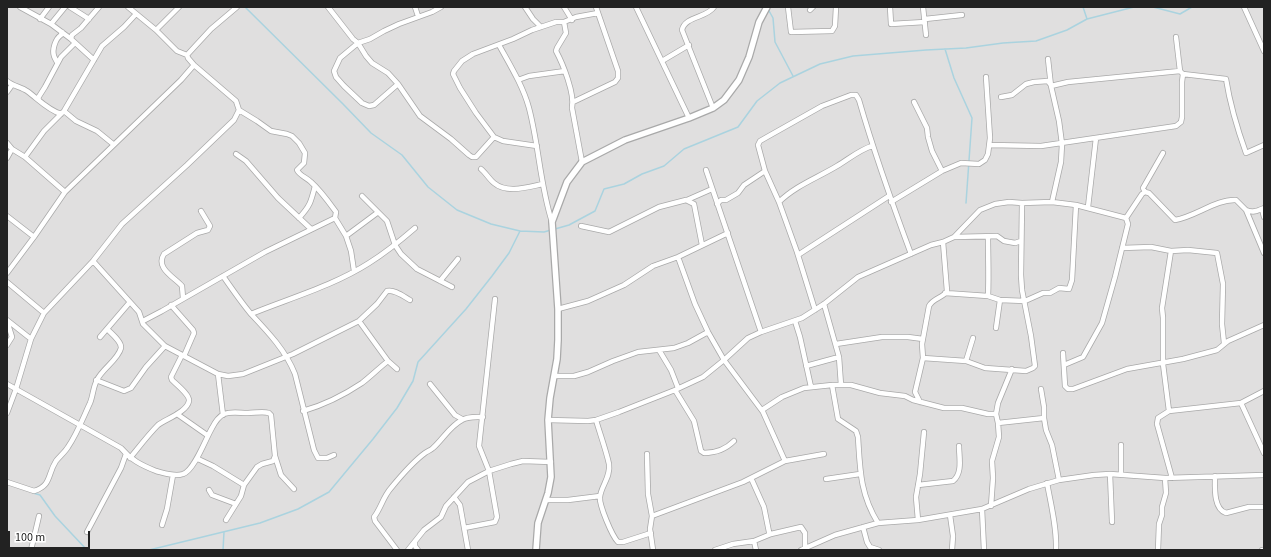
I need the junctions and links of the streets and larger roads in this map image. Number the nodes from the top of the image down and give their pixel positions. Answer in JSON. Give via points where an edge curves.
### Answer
{"nodes":[{"id":1,"x":20,"y":7,"type":"edge"},
{"id":2,"x":49,"y":7,"type":"edge"},
{"id":3,"x":64,"y":7,"type":"edge"},
{"id":4,"x":70,"y":7,"type":"edge"},
{"id":5,"x":99,"y":7,"type":"edge"},
{"id":6,"x":128,"y":7,"type":"edge"},
{"id":7,"x":179,"y":7,"type":"edge"},
{"id":8,"x":237,"y":7,"type":"edge"},
{"id":9,"x":328,"y":7,"type":"edge"},
{"id":10,"x":415,"y":7,"type":"edge"},
{"id":11,"x":441,"y":7,"type":"edge"},
{"id":12,"x":525,"y":7,"type":"edge"},
{"id":13,"x":564,"y":7,"type":"edge"},
{"id":14,"x":596,"y":7,"type":"edge"},
{"id":15,"x":636,"y":7,"type":"edge"},
{"id":16,"x":714,"y":7,"type":"edge"},
{"id":17,"x":767,"y":7,"type":"edge"},
{"id":18,"x":788,"y":7,"type":"edge"},
{"id":19,"x":836,"y":7,"type":"edge"},
{"id":20,"x":890,"y":7,"type":"edge"},
{"id":21,"x":923,"y":7,"type":"edge"},
{"id":22,"x":1244,"y":7,"type":"edge"},
{"id":23,"x":598,"y":13,"type":"junction"},
{"id":24,"x":136,"y":14,"type":"junction"},
{"id":25,"x":962,"y":15,"type":"dead end"},
{"id":26,"x":418,"y":16,"type":"junction"},
{"id":27,"x":40,"y":19,"type":"junction"},
{"id":28,"x":89,"y":19,"type":"junction"},
{"id":29,"x":572,"y":20,"type":"junction"},
{"id":30,"x":925,"y":21,"type":"junction"},
{"id":31,"x":564,"y":22,"type":"junction"},
{"id":32,"x":52,"y":26,"type":"junction"},
{"id":33,"x":541,"y":27,"type":"junction"},
{"id":34,"x":156,"y":30,"type":"junction"},
{"id":35,"x":62,"y":32,"type":"junction"},
{"id":36,"x":926,"y":35,"type":"dead end"},
{"id":37,"x":1264,"y":35,"type":"edge"},
{"id":38,"x":58,"y":37,"type":"junction"},
{"id":39,"x":1176,"y":37,"type":"dead end"},
{"id":40,"x":1258,"y":38,"type":"junction"},
{"id":41,"x":71,"y":39,"type":"junction"},
{"id":42,"x":75,"y":43,"type":"junction"},
{"id":43,"x":358,"y":43,"type":"junction"},
{"id":44,"x":499,"y":45,"type":"junction"},
{"id":45,"x":688,"y":45,"type":"junction"},
{"id":46,"x":1264,"y":51,"type":"edge"},
{"id":47,"x":187,"y":55,"type":"junction"},
{"id":48,"x":1048,"y":59,"type":"dead end"},
{"id":49,"x":94,"y":60,"type":"junction"},
{"id":50,"x":662,"y":61,"type":"junction"},
{"id":51,"x":58,"y":62,"type":"junction"},
{"id":52,"x":194,"y":65,"type":"junction"},
{"id":53,"x":565,"y":71,"type":"junction"},
{"id":54,"x":1182,"y":72,"type":"junction"},
{"id":55,"x":986,"y":77,"type":"dead end"},
{"id":56,"x":518,"y":80,"type":"junction"},
{"id":57,"x":7,"y":81,"type":"edge"},
{"id":58,"x":398,"y":84,"type":"junction"},
{"id":59,"x":12,"y":85,"type":"junction"},
{"id":60,"x":1051,"y":86,"type":"junction"},
{"id":61,"x":7,"y":92,"type":"edge"},
{"id":62,"x":1001,"y":97,"type":"dead end"},
{"id":63,"x":39,"y":100,"type":"junction"},
{"id":64,"x":573,"y":102,"type":"junction"},
{"id":65,"x":914,"y":102,"type":"dead end"},
{"id":66,"x":714,"y":108,"type":"junction"},
{"id":67,"x":239,"y":110,"type":"junction"},
{"id":68,"x":63,"y":113,"type":"junction"},
{"id":69,"x":689,"y":118,"type":"junction"},
{"id":70,"x":494,"y":136,"type":"junction"},
{"id":71,"x":1096,"y":138,"type":"junction"},
{"id":72,"x":7,"y":143,"type":"edge"},
{"id":73,"x":113,"y":144,"type":"junction"},
{"id":74,"x":1062,"y":144,"type":"junction"},
{"id":75,"x":990,"y":145,"type":"junction"},
{"id":76,"x":1264,"y":145,"type":"edge"},
{"id":77,"x":537,"y":146,"type":"junction"},
{"id":78,"x":872,"y":146,"type":"junction"},
{"id":79,"x":12,"y":149,"type":"junction"},
{"id":80,"x":1163,"y":153,"type":"dead end"},
{"id":81,"x":236,"y":154,"type":"dead end"},
{"id":82,"x":25,"y":156,"type":"junction"},
{"id":83,"x":7,"y":158,"type":"edge"},
{"id":84,"x":582,"y":162,"type":"junction"},
{"id":85,"x":481,"y":169,"type":"dead end"},
{"id":86,"x":706,"y":170,"type":"dead end"},
{"id":87,"x":765,"y":171,"type":"junction"},
{"id":88,"x":942,"y":171,"type":"junction"},
{"id":89,"x":543,"y":184,"type":"junction"},
{"id":90,"x":315,"y":186,"type":"junction"},
{"id":91,"x":712,"y":189,"type":"junction"},
{"id":92,"x":65,"y":192,"type":"junction"},
{"id":93,"x":1145,"y":192,"type":"junction"},
{"id":94,"x":362,"y":196,"type":"dead end"},
{"id":95,"x":889,"y":196,"type":"junction"},
{"id":96,"x":686,"y":200,"type":"junction"},
{"id":97,"x":779,"y":202,"type":"junction"},
{"id":98,"x":891,"y":202,"type":"junction"},
{"id":99,"x":1052,"y":202,"type":"junction"},
{"id":100,"x":1022,"y":203,"type":"junction"},
{"id":101,"x":717,"y":204,"type":"junction"},
{"id":102,"x":1076,"y":205,"type":"junction"},
{"id":103,"x":1088,"y":207,"type":"junction"},
{"id":104,"x":1263,"y":208,"type":"edge"},
{"id":105,"x":1246,"y":210,"type":"junction"},
{"id":106,"x":201,"y":211,"type":"dead end"},
{"id":107,"x":377,"y":212,"type":"junction"},
{"id":108,"x":7,"y":216,"type":"edge"},
{"id":109,"x":1264,"y":217,"type":"edge"},
{"id":110,"x":299,"y":218,"type":"junction"},
{"id":111,"x":335,"y":218,"type":"junction"},
{"id":112,"x":1126,"y":218,"type":"junction"},
{"id":113,"x":552,"y":222,"type":"junction"},
{"id":114,"x":581,"y":226,"type":"dead end"},
{"id":115,"x":415,"y":228,"type":"dead end"},
{"id":116,"x":311,"y":229,"type":"junction"},
{"id":117,"x":728,"y":233,"type":"junction"},
{"id":118,"x":346,"y":236,"type":"junction"},
{"id":119,"x":988,"y":236,"type":"junction"},
{"id":120,"x":34,"y":237,"type":"junction"},
{"id":121,"x":954,"y":237,"type":"junction"},
{"id":122,"x":1020,"y":241,"type":"junction"},
{"id":123,"x":943,"y":242,"type":"junction"},
{"id":124,"x":395,"y":245,"type":"junction"},
{"id":125,"x":702,"y":245,"type":"junction"},
{"id":126,"x":1122,"y":248,"type":"junction"},
{"id":127,"x":1263,"y":249,"type":"edge"},
{"id":128,"x":1172,"y":251,"type":"junction"},
{"id":129,"x":911,"y":254,"type":"junction"},
{"id":130,"x":798,"y":255,"type":"junction"},
{"id":131,"x":678,"y":257,"type":"junction"},
{"id":132,"x":458,"y":259,"type":"dead end"},
{"id":133,"x":93,"y":261,"type":"junction"},
{"id":134,"x":8,"y":271,"type":"edge"},
{"id":135,"x":354,"y":271,"type":"junction"},
{"id":136,"x":223,"y":276,"type":"junction"},
{"id":137,"x":440,"y":281,"type":"junction"},
{"id":138,"x":7,"y":282,"type":"edge"},
{"id":139,"x":452,"y":287,"type":"dead end"},
{"id":140,"x":945,"y":293,"type":"junction"},
{"id":141,"x":988,"y":296,"type":"junction"},
{"id":142,"x":183,"y":298,"type":"junction"},
{"id":143,"x":495,"y":298,"type":"dead end"},
{"id":144,"x":410,"y":300,"type":"dead end"},
{"id":145,"x":1000,"y":300,"type":"junction"},
{"id":146,"x":1025,"y":301,"type":"junction"},
{"id":147,"x":130,"y":302,"type":"junction"},
{"id":148,"x":824,"y":304,"type":"junction"},
{"id":149,"x":171,"y":305,"type":"junction"},
{"id":150,"x":558,"y":310,"type":"junction"},
{"id":151,"x":815,"y":310,"type":"junction"},
{"id":152,"x":44,"y":313,"type":"junction"},
{"id":153,"x":251,"y":314,"type":"junction"},
{"id":154,"x":7,"y":320,"type":"edge"},
{"id":155,"x":143,"y":321,"type":"junction"},
{"id":156,"x":359,"y":321,"type":"junction"},
{"id":157,"x":795,"y":321,"type":"junction"},
{"id":158,"x":1264,"y":324,"type":"edge"},
{"id":159,"x":996,"y":328,"type":"dead end"},
{"id":160,"x":107,"y":329,"type":"junction"},
{"id":161,"x":708,"y":332,"type":"junction"},
{"id":162,"x":761,"y":332,"type":"junction"},
{"id":163,"x":100,"y":337,"type":"dead end"},
{"id":164,"x":973,"y":338,"type":"dead end"},
{"id":165,"x":31,"y":339,"type":"junction"},
{"id":166,"x":923,"y":339,"type":"junction"},
{"id":167,"x":1224,"y":343,"type":"junction"},
{"id":168,"x":836,"y":344,"type":"junction"},
{"id":169,"x":7,"y":345,"type":"edge"},
{"id":170,"x":165,"y":346,"type":"junction"},
{"id":171,"x":659,"y":350,"type":"junction"},
{"id":172,"x":1063,"y":353,"type":"dead end"},
{"id":173,"x":183,"y":356,"type":"junction"},
{"id":174,"x":286,"y":356,"type":"junction"},
{"id":175,"x":839,"y":357,"type":"junction"},
{"id":176,"x":923,"y":358,"type":"junction"},
{"id":177,"x":724,"y":360,"type":"junction"},
{"id":178,"x":388,"y":361,"type":"junction"},
{"id":179,"x":966,"y":361,"type":"junction"},
{"id":180,"x":1163,"y":364,"type":"junction"},
{"id":181,"x":1064,"y":365,"type":"junction"},
{"id":182,"x":806,"y":366,"type":"junction"},
{"id":183,"x":397,"y":369,"type":"dead end"},
{"id":184,"x":1012,"y":369,"type":"junction"},
{"id":185,"x":218,"y":374,"type":"junction"},
{"id":186,"x":554,"y":376,"type":"junction"},
{"id":187,"x":96,"y":380,"type":"junction"},
{"id":188,"x":7,"y":384,"type":"edge"},
{"id":189,"x":430,"y":384,"type":"dead end"},
{"id":190,"x":832,"y":385,"type":"junction"},
{"id":191,"x":841,"y":385,"type":"junction"},
{"id":192,"x":811,"y":386,"type":"junction"},
{"id":193,"x":16,"y":389,"type":"junction"},
{"id":194,"x":677,"y":389,"type":"junction"},
{"id":195,"x":1041,"y":389,"type":"dead end"},
{"id":196,"x":915,"y":392,"type":"junction"},
{"id":197,"x":1264,"y":392,"type":"edge"},
{"id":198,"x":908,"y":397,"type":"junction"},
{"id":199,"x":920,"y":402,"type":"junction"},
{"id":200,"x":1241,"y":403,"type":"junction"},
{"id":201,"x":762,"y":410,"type":"junction"},
{"id":202,"x":303,"y":411,"type":"junction"},
{"id":203,"x":1169,"y":411,"type":"junction"},
{"id":204,"x":7,"y":413,"type":"edge"},
{"id":205,"x":177,"y":414,"type":"junction"},
{"id":206,"x":996,"y":414,"type":"junction"},
{"id":207,"x":223,"y":415,"type":"junction"},
{"id":208,"x":483,"y":417,"type":"junction"},
{"id":209,"x":1044,"y":418,"type":"junction"},
{"id":210,"x":462,"y":419,"type":"junction"},
{"id":211,"x":548,"y":420,"type":"junction"},
{"id":212,"x":596,"y":420,"type":"junction"},
{"id":213,"x":998,"y":423,"type":"junction"},
{"id":214,"x":80,"y":426,"type":"junction"},
{"id":215,"x":924,"y":432,"type":"dead end"},
{"id":216,"x":207,"y":435,"type":"junction"},
{"id":217,"x":734,"y":441,"type":"dead end"},
{"id":218,"x":1121,"y":444,"type":"dead end"},
{"id":219,"x":959,"y":446,"type":"dead end"},
{"id":220,"x":1264,"y":453,"type":"edge"},
{"id":221,"x":647,"y":454,"type":"dead end"},
{"id":222,"x":824,"y":454,"type":"dead end"},
{"id":223,"x":334,"y":455,"type":"dead end"},
{"id":224,"x":128,"y":456,"type":"junction"},
{"id":225,"x":275,"y":456,"type":"junction"},
{"id":226,"x":196,"y":460,"type":"junction"},
{"id":227,"x":785,"y":461,"type":"junction"},
{"id":228,"x":551,"y":462,"type":"junction"},
{"id":229,"x":489,"y":471,"type":"junction"},
{"id":230,"x":860,"y":474,"type":"junction"},
{"id":231,"x":1110,"y":474,"type":"junction"},
{"id":232,"x":1121,"y":474,"type":"junction"},
{"id":233,"x":1264,"y":474,"type":"edge"},
{"id":234,"x":172,"y":475,"type":"junction"},
{"id":235,"x":1215,"y":476,"type":"junction"},
{"id":236,"x":751,"y":478,"type":"junction"},
{"id":237,"x":1165,"y":478,"type":"junction"},
{"id":238,"x":1172,"y":478,"type":"junction"},
{"id":239,"x":826,"y":479,"type":"dead end"},
{"id":240,"x":1059,"y":480,"type":"junction"},
{"id":241,"x":7,"y":482,"type":"edge"},
{"id":242,"x":1047,"y":483,"type":"junction"},
{"id":243,"x":244,"y":485,"type":"junction"},
{"id":244,"x":918,"y":485,"type":"junction"},
{"id":245,"x":294,"y":489,"type":"dead end"},
{"id":246,"x":209,"y":490,"type":"dead end"},
{"id":247,"x":600,"y":496,"type":"junction"},
{"id":248,"x":454,"y":497,"type":"junction"},
{"id":249,"x":546,"y":500,"type":"junction"},
{"id":250,"x":236,"y":504,"type":"junction"},
{"id":251,"x":991,"y":506,"type":"junction"},
{"id":252,"x":1264,"y":506,"type":"edge"},
{"id":253,"x":982,"y":508,"type":"junction"},
{"id":254,"x":950,"y":515,"type":"junction"},
{"id":255,"x":39,"y":516,"type":"dead end"},
{"id":256,"x":652,"y":516,"type":"junction"},
{"id":257,"x":226,"y":520,"type":"dead end"},
{"id":258,"x":918,"y":520,"type":"junction"},
{"id":259,"x":1112,"y":522,"type":"dead end"},
{"id":260,"x":878,"y":523,"type":"junction"},
{"id":261,"x":162,"y":525,"type":"dead end"},
{"id":262,"x":863,"y":527,"type":"junction"},
{"id":263,"x":464,"y":528,"type":"junction"},
{"id":264,"x":87,"y":532,"type":"dead end"},
{"id":265,"x":651,"y":533,"type":"junction"},
{"id":266,"x":771,"y":534,"type":"junction"},
{"id":267,"x":754,"y":541,"type":"junction"},
{"id":268,"x":415,"y":543,"type":"junction"},
{"id":269,"x":813,"y":544,"type":"junction"},
{"id":270,"x":803,"y":549,"type":"edge"},
{"id":271,"x":31,"y":550,"type":"edge"},
{"id":272,"x":397,"y":550,"type":"edge"},
{"id":273,"x":408,"y":550,"type":"edge"},
{"id":274,"x":418,"y":550,"type":"edge"},
{"id":275,"x":468,"y":550,"type":"edge"},
{"id":276,"x":536,"y":550,"type":"edge"},
{"id":277,"x":653,"y":550,"type":"edge"},
{"id":278,"x":715,"y":550,"type":"edge"},
{"id":279,"x":756,"y":550,"type":"edge"},
{"id":280,"x":815,"y":550,"type":"edge"},
{"id":281,"x":879,"y":550,"type":"edge"},
{"id":282,"x":952,"y":550,"type":"edge"},
{"id":283,"x":984,"y":550,"type":"edge"},
{"id":284,"x":1056,"y":550,"type":"edge"},
{"id":285,"x":1158,"y":550,"type":"edge"}],
"edges":[{"from":1,"to":27,"type":"street"},
{"from":2,"to":27,"type":"street"},
{"from":3,"to":32,"type":"street"},
{"from":4,"to":28,"type":"street"},
{"from":5,"to":28,"type":"street"},
{"from":6,"to":24,"type":"street"},
{"from":7,"to":34,"type":"street"},
{"from":8,"to":47,"type":"street","via":[[211,29]]},
{"from":9,"to":43,"type":"street"},
{"from":10,"to":26,"type":"street"},
{"from":11,"to":26,"type":"street"},
{"from":12,"to":33,"type":"street"},
{"from":13,"to":29,"type":"street"},
{"from":14,"to":23,"type":"street"},
{"from":15,"to":50,"type":"street"},
{"from":16,"to":45,"type":"street","via":[[709,13],[688,21],[683,26]]},
{"from":17,"to":66,"type":"street","via":[[759,22],[739,80],[724,100]]},
{"from":18,"to":19,"type":"street","via":[[791,32],[799,32],[832,31],[835,26]]},
{"from":20,"to":30,"type":"street","via":[[892,24]]},
{"from":21,"to":30,"type":"street"},
{"from":22,"to":40,"type":"street"},
{"from":23,"to":29,"type":"street"},
{"from":23,"to":64,"type":"street","via":[[618,71],[618,78],[615,82]]},
{"from":24,"to":34,"type":"street"},
{"from":24,"to":49,"type":"street","via":[[102,46]]},
{"from":25,"to":30,"type":"street"},
{"from":26,"to":43,"type":"street"},
{"from":27,"to":32,"type":"street"},
{"from":28,"to":41,"type":"street"},
{"from":29,"to":31,"type":"street"},
{"from":30,"to":36,"type":"street"},
{"from":31,"to":33,"type":"street"},
{"from":31,"to":53,"type":"street","via":[[566,33],[556,51]]},
{"from":32,"to":35,"type":"street"},
{"from":32,"to":38,"type":"street"},
{"from":33,"to":44,"type":"street"},
{"from":34,"to":47,"type":"street","via":[[177,51]]},
{"from":35,"to":38,"type":"street"},
{"from":35,"to":41,"type":"street"},
{"from":37,"to":40,"type":"street"},
{"from":38,"to":51,"type":"street","via":[[53,51]]},
{"from":39,"to":54,"type":"street"},
{"from":40,"to":46,"type":"street"},
{"from":41,"to":42,"type":"street"},
{"from":42,"to":49,"type":"street"},
{"from":42,"to":51,"type":"street"},
{"from":43,"to":58,"type":"street","via":[[372,63],[388,73]]},
{"from":43,"to":58,"type":"street","via":[[340,58],[334,71],[344,86],[362,103],[369,106],[374,105]]},
{"from":44,"to":56,"type":"street"},
{"from":44,"to":70,"type":"street","via":[[473,54],[462,61],[453,74],[476,113]]},
{"from":45,"to":50,"type":"street"},
{"from":45,"to":66,"type":"street"},
{"from":47,"to":52,"type":"street"},
{"from":48,"to":60,"type":"street"},
{"from":49,"to":68,"type":"street"},
{"from":50,"to":69,"type":"street"},
{"from":51,"to":63,"type":"street"},
{"from":52,"to":67,"type":"street","via":[[236,101]]},
{"from":52,"to":73,"type":"street"},
{"from":53,"to":56,"type":"street"},
{"from":53,"to":64,"type":"street"},
{"from":54,"to":60,"type":"street","via":[[1068,82]]},
{"from":54,"to":71,"type":"street","via":[[1182,118],[1176,126]]},
{"from":54,"to":76,"type":"street","via":[[1226,78],[1236,126],[1246,152]]},
{"from":55,"to":75,"type":"street"},
{"from":56,"to":77,"type":"street","via":[[529,107]]},
{"from":57,"to":59,"type":"street"},
{"from":58,"to":70,"type":"street","via":[[420,116],[472,157],[476,157]]},
{"from":59,"to":61,"type":"street"},
{"from":59,"to":63,"type":"street","via":[[27,91]]},
{"from":60,"to":62,"type":"street","via":[[1048,81],[1034,82],[1026,84],[1012,95]]},
{"from":60,"to":74,"type":"street"},
{"from":63,"to":68,"type":"street","via":[[52,112]]},
{"from":64,"to":84,"type":"street"},
{"from":65,"to":88,"type":"street","via":[[927,128],[932,151]]},
{"from":66,"to":69,"type":"street"},
{"from":67,"to":90,"type":"street","via":[[271,131],[292,136],[299,143],[305,153],[304,163],[297,170]]},
{"from":67,"to":133,"type":"street","via":[[234,120],[122,224]]},
{"from":68,"to":73,"type":"street","via":[[97,131]]},
{"from":68,"to":82,"type":"street","via":[[44,131]]},
{"from":69,"to":84,"type":"street","via":[[625,140]]},
{"from":70,"to":77,"type":"street","via":[[503,141]]},
{"from":71,"to":74,"type":"street"},
{"from":71,"to":103,"type":"street"},
{"from":72,"to":79,"type":"street"},
{"from":73,"to":92,"type":"street"},
{"from":74,"to":75,"type":"street"},
{"from":74,"to":99,"type":"street","via":[[1061,162]]},
{"from":75,"to":88,"type":"street","via":[[985,160],[979,164],[961,163]]},
{"from":77,"to":89,"type":"street"},
{"from":78,"to":87,"type":"street","via":[[859,100],[856,95],[851,95],[822,106],[760,141],[758,145]]},
{"from":78,"to":95,"type":"street"},
{"from":78,"to":97,"type":"street","via":[[802,185]]},
{"from":79,"to":82,"type":"street"},
{"from":79,"to":83,"type":"street"},
{"from":80,"to":93,"type":"street","via":[[1143,188]]},
{"from":81,"to":110,"type":"street","via":[[246,161]]},
{"from":82,"to":92,"type":"street"},
{"from":84,"to":113,"type":"street","via":[[567,182]]},
{"from":85,"to":89,"type":"street","via":[[495,184],[503,188],[514,189]]},
{"from":86,"to":91,"type":"street"},
{"from":87,"to":97,"type":"street"},
{"from":87,"to":101,"type":"street","via":[[744,185],[738,193]]},
{"from":88,"to":98,"type":"street"},
{"from":89,"to":113,"type":"street"},
{"from":90,"to":110,"type":"street","via":[[311,203]]},
{"from":90,"to":111,"type":"street","via":[[336,212]]},
{"from":91,"to":96,"type":"street"},
{"from":91,"to":101,"type":"street"},
{"from":92,"to":120,"type":"street"},
{"from":93,"to":105,"type":"street","via":[[1175,220],[1232,200],[1236,200]]},
{"from":93,"to":112,"type":"street"},
{"from":94,"to":107,"type":"street"},
{"from":95,"to":98,"type":"street"},
{"from":95,"to":130,"type":"street"},
{"from":96,"to":114,"type":"street","via":[[660,208],[609,232]]},
{"from":96,"to":125,"type":"street","via":[[694,204]]},
{"from":97,"to":130,"type":"street"},
{"from":98,"to":129,"type":"street"},
{"from":99,"to":100,"type":"street"},
{"from":99,"to":102,"type":"street"},
{"from":100,"to":121,"type":"street","via":[[995,204],[980,210]]},
{"from":100,"to":122,"type":"street"},
{"from":101,"to":117,"type":"street"},
{"from":102,"to":103,"type":"street"},
{"from":102,"to":146,"type":"street","via":[[1072,285],[1069,289],[1059,288]]},
{"from":103,"to":112,"type":"street"},
{"from":104,"to":105,"type":"street","via":[[1250,212]]},
{"from":104,"to":109,"type":"street"},
{"from":105,"to":127,"type":"street"},
{"from":106,"to":142,"type":"street","via":[[210,226],[208,230],[197,233],[164,254],[160,261],[169,275],[182,286]]},
{"from":107,"to":118,"type":"street"},
{"from":107,"to":124,"type":"street","via":[[387,221]]},
{"from":108,"to":120,"type":"street"},
{"from":110,"to":116,"type":"street"},
{"from":111,"to":116,"type":"street"},
{"from":111,"to":118,"type":"street"},
{"from":112,"to":126,"type":"street","via":[[1128,224]]},
{"from":113,"to":150,"type":"street"},
{"from":115,"to":124,"type":"street"},
{"from":116,"to":136,"type":"street"},
{"from":117,"to":125,"type":"street"},
{"from":117,"to":162,"type":"street"},
{"from":118,"to":135,"type":"street"},
{"from":119,"to":121,"type":"street"},
{"from":119,"to":122,"type":"street","via":[[997,236],[1012,243]]},
{"from":119,"to":141,"type":"street"},
{"from":120,"to":134,"type":"street"},
{"from":121,"to":123,"type":"street"},
{"from":122,"to":146,"type":"street","via":[[1022,290]]},
{"from":123,"to":129,"type":"street"},
{"from":123,"to":140,"type":"street","via":[[947,291]]},
{"from":124,"to":135,"type":"street"},
{"from":124,"to":137,"type":"street","via":[[417,269]]},
{"from":125,"to":131,"type":"street"},
{"from":126,"to":128,"type":"street","via":[[1151,247]]},
{"from":126,"to":181,"type":"street","via":[[1102,323],[1083,357]]},
{"from":128,"to":167,"type":"street","via":[[1217,253],[1223,284]]},
{"from":128,"to":180,"type":"street","via":[[1162,308]]},
{"from":129,"to":148,"type":"street","via":[[858,277]]},
{"from":130,"to":151,"type":"street"},
{"from":131,"to":150,"type":"street","via":[[654,266],[624,285],[588,301]]},
{"from":131,"to":161,"type":"street"},
{"from":132,"to":137,"type":"street"},
{"from":133,"to":147,"type":"street"},
{"from":133,"to":152,"type":"street"},
{"from":135,"to":153,"type":"street"},
{"from":136,"to":142,"type":"street"},
{"from":136,"to":153,"type":"street"},
{"from":137,"to":139,"type":"street"},
{"from":138,"to":152,"type":"street"},
{"from":140,"to":141,"type":"street"},
{"from":140,"to":166,"type":"street","via":[[931,301]]},
{"from":141,"to":145,"type":"street"},
{"from":142,"to":149,"type":"street"},
{"from":143,"to":208,"type":"street"},
{"from":144,"to":156,"type":"street","via":[[397,292],[386,291],[377,304]]},
{"from":145,"to":146,"type":"street"},
{"from":145,"to":159,"type":"street"},
{"from":146,"to":184,"type":"street","via":[[1035,366],[1026,371]]},
{"from":147,"to":155,"type":"street"},
{"from":147,"to":160,"type":"street"},
{"from":148,"to":151,"type":"street"},
{"from":148,"to":168,"type":"street"},
{"from":149,"to":155,"type":"street"},
{"from":149,"to":173,"type":"street","via":[[194,333]]},
{"from":150,"to":186,"type":"street"},
{"from":151,"to":157,"type":"street"},
{"from":152,"to":165,"type":"street"},
{"from":153,"to":174,"type":"street"},
{"from":154,"to":165,"type":"street"},
{"from":154,"to":169,"type":"street","via":[[12,337]]},
{"from":155,"to":170,"type":"street"},
{"from":156,"to":174,"type":"street"},
{"from":156,"to":178,"type":"street"},
{"from":157,"to":162,"type":"street"},
{"from":157,"to":182,"type":"street"},
{"from":158,"to":167,"type":"street"},
{"from":160,"to":163,"type":"street"},
{"from":160,"to":187,"type":"street","via":[[120,344],[120,349]]},
{"from":161,"to":171,"type":"street","via":[[681,345]]},
{"from":161,"to":177,"type":"street"},
{"from":162,"to":177,"type":"street","via":[[748,338]]},
{"from":164,"to":179,"type":"street"},
{"from":165,"to":193,"type":"street"},
{"from":166,"to":168,"type":"street","via":[[882,337]]},
{"from":166,"to":176,"type":"street"},
{"from":167,"to":180,"type":"street","via":[[1217,350]]},
{"from":168,"to":175,"type":"street"},
{"from":170,"to":173,"type":"street"},
{"from":170,"to":187,"type":"street","via":[[131,388],[124,391]]},
{"from":171,"to":186,"type":"street","via":[[638,352],[574,376]]},
{"from":171,"to":194,"type":"street","via":[[671,370]]},
{"from":172,"to":181,"type":"street"},
{"from":173,"to":185,"type":"street"},
{"from":173,"to":205,"type":"street","via":[[171,377],[190,399]]},
{"from":174,"to":185,"type":"street","via":[[243,374]]},
{"from":174,"to":202,"type":"street","via":[[295,374]]},
{"from":175,"to":182,"type":"street"},
{"from":175,"to":191,"type":"street"},
{"from":176,"to":179,"type":"street"},
{"from":176,"to":196,"type":"street"},
{"from":177,"to":194,"type":"street","via":[[703,377]]},
{"from":177,"to":201,"type":"street"},
{"from":178,"to":183,"type":"street"},
{"from":178,"to":202,"type":"street","via":[[361,383],[334,399]]},
{"from":179,"to":184,"type":"street","via":[[985,368]]},
{"from":180,"to":181,"type":"street","via":[[1127,369],[1073,389],[1066,386]]},
{"from":180,"to":203,"type":"street"},
{"from":182,"to":192,"type":"street"},
{"from":184,"to":206,"type":"street"},
{"from":185,"to":207,"type":"street"},
{"from":186,"to":211,"type":"street"},
{"from":187,"to":214,"type":"street"},
{"from":188,"to":193,"type":"street"},
{"from":189,"to":210,"type":"street","via":[[455,415]]},
{"from":190,"to":191,"type":"street"},
{"from":190,"to":192,"type":"street"},
{"from":190,"to":230,"type":"street","via":[[838,419],[856,431],[858,437]]},
{"from":191,"to":198,"type":"street"},
{"from":192,"to":201,"type":"street"},
{"from":193,"to":204,"type":"street"},
{"from":193,"to":214,"type":"street"},
{"from":194,"to":212,"type":"street"},
{"from":194,"to":217,"type":"street","via":[[694,421],[704,453],[728,447]]},
{"from":195,"to":209,"type":"street"},
{"from":196,"to":198,"type":"street"},
{"from":196,"to":199,"type":"street"},
{"from":197,"to":200,"type":"street"},
{"from":198,"to":199,"type":"street"},
{"from":199,"to":206,"type":"street","via":[[944,408],[962,408]]},
{"from":200,"to":203,"type":"street"},
{"from":200,"to":220,"type":"street"},
{"from":201,"to":227,"type":"street"},
{"from":202,"to":223,"type":"street","via":[[318,458]]},
{"from":203,"to":238,"type":"street","via":[[1158,418],[1157,424]]},
{"from":205,"to":216,"type":"street"},
{"from":205,"to":224,"type":"street","via":[[159,425]]},
{"from":206,"to":213,"type":"street"},
{"from":207,"to":216,"type":"street","via":[[217,419]]},
{"from":207,"to":225,"type":"street","via":[[232,412],[269,413]]},
{"from":208,"to":210,"type":"street"},
{"from":208,"to":229,"type":"street","via":[[479,446]]},
{"from":209,"to":213,"type":"street"},
{"from":209,"to":240,"type":"street"},
{"from":210,"to":272,"type":"street","via":[[390,488],[374,517]]},
{"from":211,"to":212,"type":"street"},
{"from":211,"to":228,"type":"street"},
{"from":212,"to":247,"type":"street","via":[[609,466],[607,481]]},
{"from":213,"to":251,"type":"street","via":[[998,437],[992,461]]},
{"from":214,"to":224,"type":"street","via":[[121,448]]},
{"from":214,"to":241,"type":"street","via":[[68,448],[56,461],[44,487],[34,491]]},
{"from":215,"to":244,"type":"street"},
{"from":216,"to":226,"type":"street"},
{"from":218,"to":232,"type":"street"},
{"from":219,"to":244,"type":"street","via":[[958,477],[953,481]]},
{"from":221,"to":256,"type":"street","via":[[648,494]]},
{"from":222,"to":227,"type":"street"},
{"from":224,"to":234,"type":"street","via":[[141,465]]},
{"from":224,"to":264,"type":"street"},
{"from":225,"to":243,"type":"street","via":[[274,461],[257,467]]},
{"from":225,"to":245,"type":"street","via":[[281,475]]},
{"from":226,"to":234,"type":"street","via":[[185,474]]},
{"from":226,"to":243,"type":"street","via":[[213,466]]},
{"from":227,"to":236,"type":"street"},
{"from":228,"to":229,"type":"street","via":[[524,461]]},
{"from":228,"to":249,"type":"street"},
{"from":229,"to":248,"type":"street","via":[[468,482]]},
{"from":229,"to":263,"type":"street","via":[[497,520]]},
{"from":230,"to":239,"type":"street"},
{"from":230,"to":260,"type":"street","via":[[872,513]]},
{"from":231,"to":232,"type":"street"},
{"from":231,"to":240,"type":"street"},
{"from":231,"to":259,"type":"street"},
{"from":232,"to":237,"type":"street"},
{"from":233,"to":235,"type":"street"},
{"from":234,"to":261,"type":"street"},
{"from":235,"to":238,"type":"street"},
{"from":235,"to":252,"type":"street","via":[[1217,502],[1223,512]]},
{"from":236,"to":256,"type":"street"},
{"from":236,"to":266,"type":"street","via":[[764,507]]},
{"from":237,"to":238,"type":"street"},
{"from":237,"to":285,"type":"street","via":[[1166,493],[1159,524]]},
{"from":240,"to":242,"type":"street"},
{"from":242,"to":251,"type":"street"},
{"from":242,"to":284,"type":"street","via":[[1053,512]]},
{"from":243,"to":250,"type":"street"},
{"from":244,"to":258,"type":"street"},
{"from":246,"to":250,"type":"street","via":[[212,495]]},
{"from":247,"to":249,"type":"street"},
{"from":247,"to":265,"type":"street","via":[[604,514],[618,542]]},
{"from":248,"to":263,"type":"street","via":[[460,505]]},
{"from":248,"to":268,"type":"street","via":[[441,517],[424,530]]},
{"from":249,"to":276,"type":"street","via":[[538,523]]},
{"from":250,"to":257,"type":"street"},
{"from":251,"to":253,"type":"street"},
{"from":253,"to":254,"type":"street"},
{"from":253,"to":283,"type":"street"},
{"from":254,"to":258,"type":"street"},
{"from":254,"to":282,"type":"street"},
{"from":255,"to":271,"type":"street"},
{"from":256,"to":265,"type":"street"},
{"from":258,"to":260,"type":"street"},
{"from":260,"to":262,"type":"street"},
{"from":262,"to":269,"type":"street"},
{"from":262,"to":281,"type":"street","via":[[870,547]]},
{"from":263,"to":275,"type":"street"},
{"from":265,"to":277,"type":"street"},
{"from":266,"to":267,"type":"street"},
{"from":266,"to":270,"type":"street","via":[[801,527],[805,533]]},
{"from":267,"to":278,"type":"street"},
{"from":267,"to":279,"type":"street"},
{"from":268,"to":273,"type":"street"},
{"from":268,"to":274,"type":"street"},
{"from":269,"to":270,"type":"street"},
{"from":269,"to":280,"type":"street"}]}
